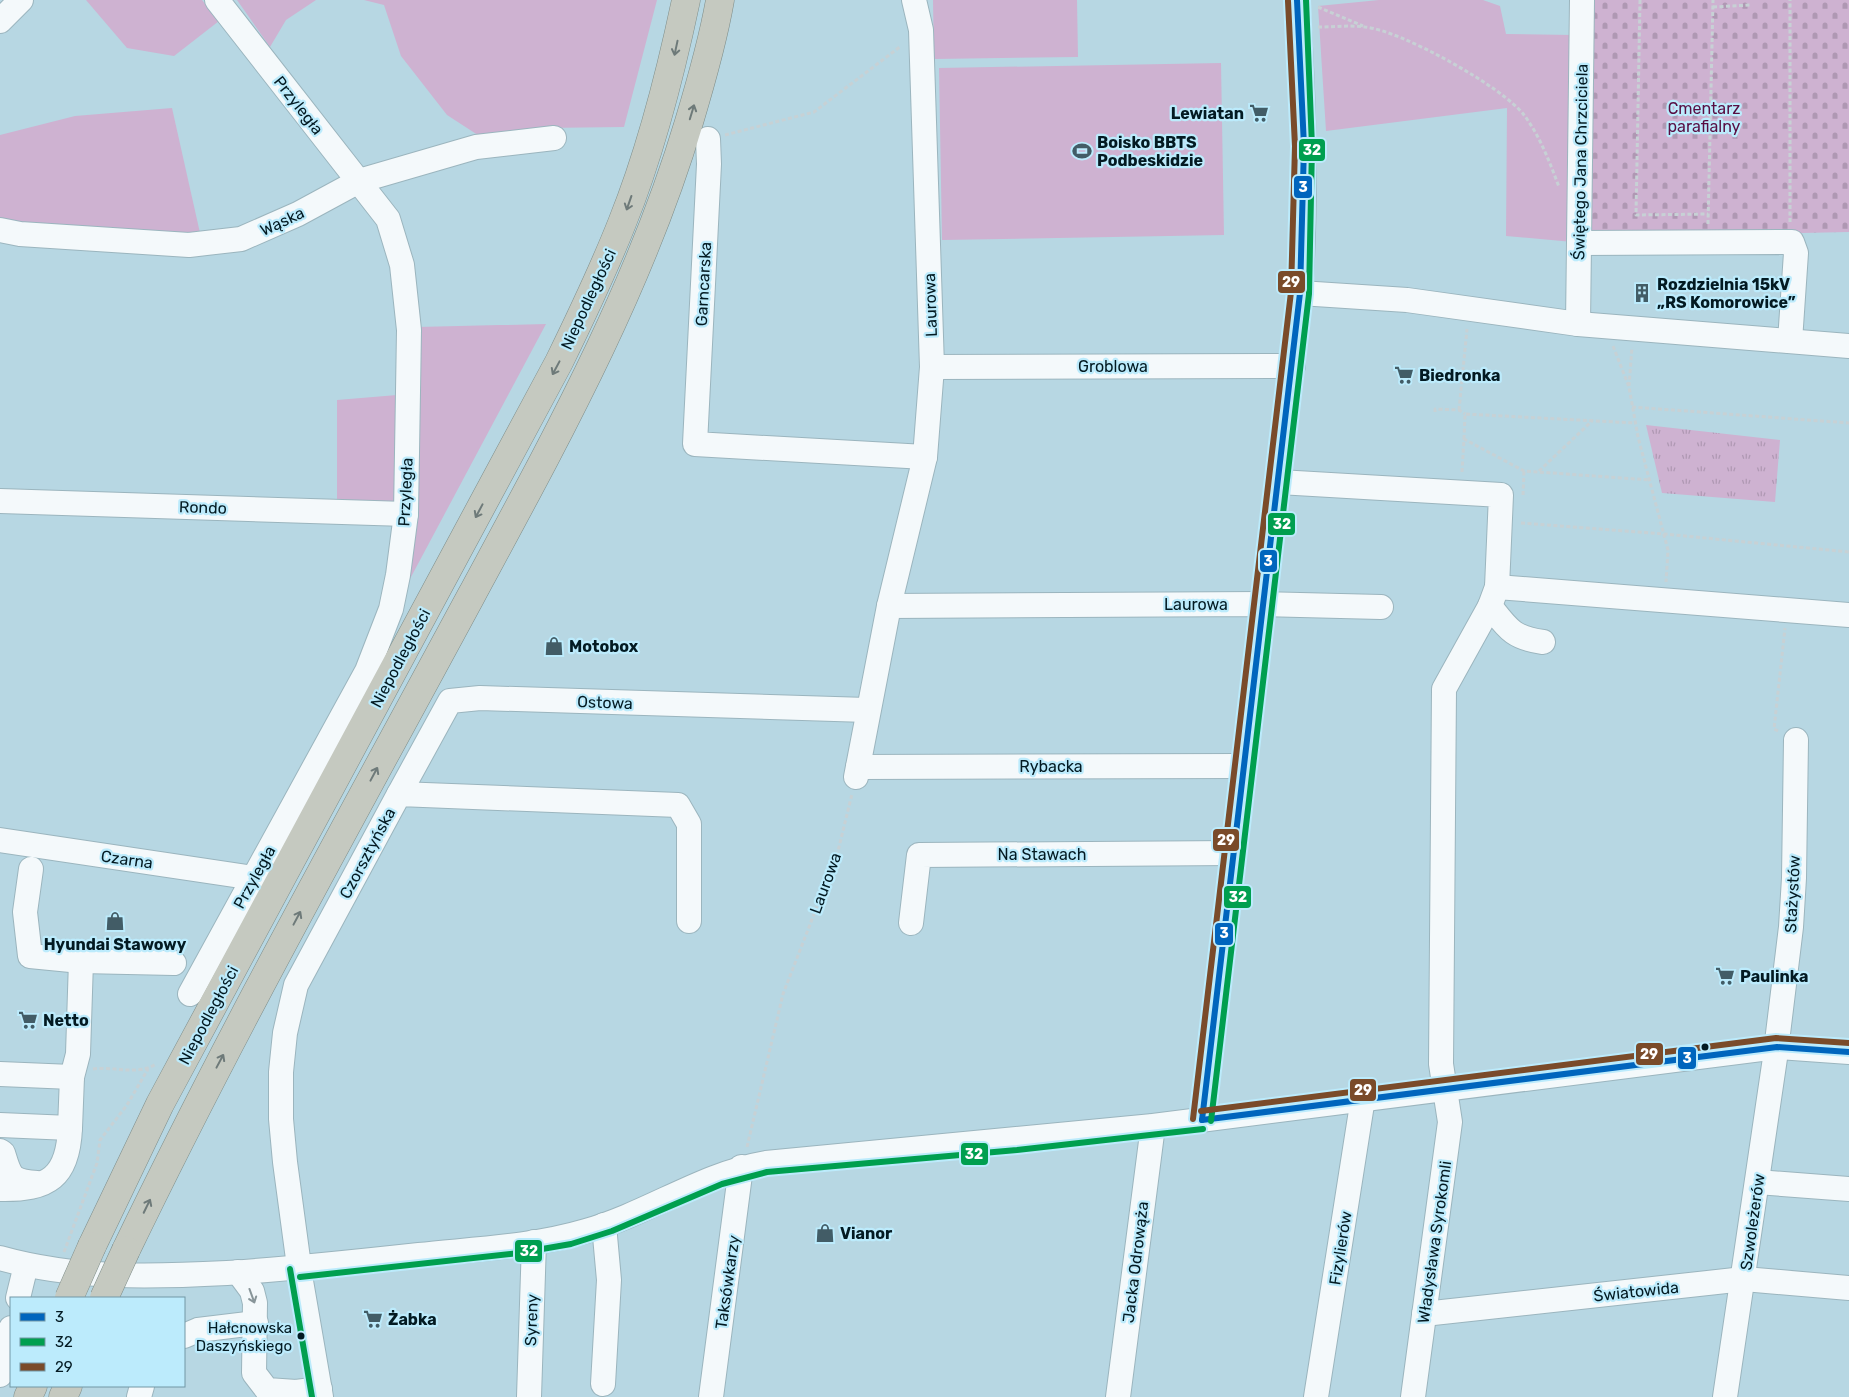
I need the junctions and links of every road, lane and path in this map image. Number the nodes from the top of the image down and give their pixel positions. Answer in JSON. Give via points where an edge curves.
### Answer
{"nodes":[{"id":1,"x":21,"y":0,"type":"edge"},
{"id":2,"x":217,"y":0,"type":"edge"},
{"id":3,"x":686,"y":0,"type":"edge"},
{"id":4,"x":720,"y":0,"type":"edge"},
{"id":5,"x":914,"y":0,"type":"edge"},
{"id":6,"x":1582,"y":0,"type":"edge"},
{"id":7,"x":1640,"y":0,"type":"edge"},
{"id":8,"x":1713,"y":0,"type":"edge"},
{"id":9,"x":1790,"y":0,"type":"edge"},
{"id":10,"x":1305,"y":2,"type":"edge"},
{"id":11,"x":1750,"y":5,"type":"dead end"},
{"id":12,"x":1712,"y":7,"type":"junction"},
{"id":13,"x":0,"y":21,"type":"edge"},
{"id":14,"x":1366,"y":27,"type":"junction"},
{"id":15,"x":1313,"y":28,"type":"dead end"},
{"id":16,"x":922,"y":30,"type":"junction"},
{"id":17,"x":554,"y":138,"type":"dead end"},
{"id":18,"x":708,"y":139,"type":"joint"},
{"id":19,"x":359,"y":181,"type":"junction"},
{"id":20,"x":1560,"y":190,"type":"dead end"},
{"id":21,"x":1708,"y":214,"type":"junction"},
{"id":22,"x":1790,"y":223,"type":"dead end"},
{"id":23,"x":1708,"y":228,"type":"dead end"},
{"id":24,"x":0,"y":230,"type":"edge"},
{"id":25,"x":1579,"y":243,"type":"junction"},
{"id":26,"x":1300,"y":293,"type":"junction"},
{"id":27,"x":1468,"y":321,"type":"dead end"},
{"id":28,"x":1578,"y":324,"type":"junction"},
{"id":29,"x":1608,"y":326,"type":"junction"},
{"id":30,"x":1632,"y":339,"type":"dead end"},
{"id":31,"x":1790,"y":341,"type":"junction"},
{"id":32,"x":1849,"y":346,"type":"edge"},
{"id":33,"x":1293,"y":366,"type":"junction"},
{"id":34,"x":932,"y":367,"type":"junction"},
{"id":35,"x":1629,"y":387,"type":"junction"},
{"id":36,"x":1632,"y":407,"type":"junction"},
{"id":37,"x":1459,"y":410,"type":"junction"},
{"id":38,"x":1435,"y":412,"type":"dead end"},
{"id":39,"x":1465,"y":414,"type":"junction"},
{"id":40,"x":1592,"y":421,"type":"junction"},
{"id":41,"x":1635,"y":423,"type":"junction"},
{"id":42,"x":1849,"y":423,"type":"edge"},
{"id":43,"x":1464,"y":439,"type":"junction"},
{"id":44,"x":925,"y":457,"type":"junction"},
{"id":45,"x":1539,"y":472,"type":"junction"},
{"id":46,"x":1650,"y":480,"type":"junction"},
{"id":47,"x":1279,"y":482,"type":"junction"},
{"id":48,"x":1461,"y":493,"type":"junction"},
{"id":49,"x":0,"y":500,"type":"edge"},
{"id":50,"x":406,"y":514,"type":"junction"},
{"id":51,"x":1521,"y":531,"type":"dead end"},
{"id":52,"x":1664,"y":534,"type":"junction"},
{"id":53,"x":1849,"y":552,"type":"edge"},
{"id":54,"x":1493,"y":597,"type":"junction"},
{"id":55,"x":1664,"y":599,"type":"junction"},
{"id":56,"x":1264,"y":604,"type":"junction"},
{"id":57,"x":889,"y":606,"type":"junction"},
{"id":58,"x":1381,"y":606,"type":"dead end"},
{"id":59,"x":1786,"y":610,"type":"junction"},
{"id":60,"x":1849,"y":615,"type":"edge"},
{"id":61,"x":1543,"y":642,"type":"dead end"},
{"id":62,"x":867,"y":710,"type":"junction"},
{"id":63,"x":1796,"y":740,"type":"joint"},
{"id":64,"x":1244,"y":766,"type":"junction"},
{"id":65,"x":857,"y":772,"type":"junction"},
{"id":66,"x":399,"y":794,"type":"junction"},
{"id":67,"x":0,"y":840,"type":"edge"},
{"id":68,"x":1234,"y":853,"type":"junction"},
{"id":69,"x":31,"y":869,"type":"dead end"},
{"id":70,"x":254,"y":878,"type":"junction"},
{"id":71,"x":689,"y":921,"type":"dead end"},
{"id":72,"x":910,"y":923,"type":"dead end"},
{"id":73,"x":81,"y":961,"type":"junction"},
{"id":74,"x":174,"y":963,"type":"dead end"},
{"id":75,"x":190,"y":994,"type":"dead end"},
{"id":76,"x":1777,"y":1047,"type":"junction"},
{"id":77,"x":1849,"y":1052,"type":"edge"},
{"id":78,"x":158,"y":1063,"type":"dead end"},
{"id":79,"x":148,"y":1069,"type":"junction"},
{"id":80,"x":0,"y":1074,"type":"edge"},
{"id":81,"x":72,"y":1076,"type":"junction"},
{"id":82,"x":1447,"y":1088,"type":"junction"},
{"id":83,"x":1363,"y":1098,"type":"junction"},
{"id":84,"x":1202,"y":1120,"type":"junction"},
{"id":85,"x":0,"y":1125,"type":"edge"},
{"id":86,"x":1153,"y":1126,"type":"junction"},
{"id":87,"x":70,"y":1128,"type":"junction"},
{"id":88,"x":0,"y":1151,"type":"edge"},
{"id":89,"x":743,"y":1161,"type":"junction"},
{"id":90,"x":1757,"y":1182,"type":"junction"},
{"id":91,"x":41,"y":1184,"type":"junction"},
{"id":92,"x":0,"y":1189,"type":"edge"},
{"id":93,"x":1849,"y":1189,"type":"edge"},
{"id":94,"x":604,"y":1225,"type":"junction"},
{"id":95,"x":534,"y":1242,"type":"junction"},
{"id":96,"x":0,"y":1258,"type":"edge"},
{"id":97,"x":61,"y":1260,"type":"dead end"},
{"id":98,"x":26,"y":1265,"type":"junction"},
{"id":99,"x":299,"y":1268,"type":"junction"},
{"id":100,"x":238,"y":1272,"type":"junction"},
{"id":101,"x":1744,"y":1279,"type":"junction"},
{"id":102,"x":1849,"y":1288,"type":"edge"},
{"id":103,"x":18,"y":1297,"type":"edge"},
{"id":104,"x":69,"y":1297,"type":"edge"},
{"id":105,"x":104,"y":1297,"type":"edge"},
{"id":106,"x":1424,"y":1314,"type":"junction"},
{"id":107,"x":256,"y":1322,"type":"junction"},
{"id":108,"x":10,"y":1332,"type":"edge"},
{"id":109,"x":185,"y":1336,"type":"edge"},
{"id":110,"x":0,"y":1376,"type":"edge"},
{"id":111,"x":603,"y":1384,"type":"dead end"},
{"id":112,"x":321,"y":1393,"type":"edge"},
{"id":113,"x":529,"y":1397,"type":"edge"},
{"id":114,"x":711,"y":1397,"type":"edge"},
{"id":115,"x":1118,"y":1397,"type":"edge"},
{"id":116,"x":1316,"y":1397,"type":"edge"},
{"id":117,"x":1413,"y":1397,"type":"edge"},
{"id":118,"x":1725,"y":1397,"type":"edge"}],
"edges":[{"from":1,"to":13,"type":"street"},
{"from":2,"to":19,"type":"street","name":"Przyległa"},
{"from":3,"to":104,"type":"highway","name":"Niepodległości","one_way":true,"bridge":true,"via":[[670,76],[649,147],[594,290],[559,362],[160,1104]]},
{"from":105,"to":4,"type":"highway","name":"Niepodległości","one_way":true,"bridge":true,"via":[[192,1112],[589,375],[651,236],[700,87]]},
{"from":5,"to":16,"type":"street","name":"Laurowa"},
{"from":6,"to":25,"type":"street","name":"Świętego Jana Chrzciciela"},
{"from":7,"to":21,"type":"path","via":[[1636,214]]},
{"from":8,"to":12,"type":"path"},
{"from":9,"to":22,"type":"path"},
{"from":10,"to":14,"type":"path"},
{"from":10,"to":26,"type":"street","via":[[1304,220]]},
{"from":11,"to":12,"type":"path"},
{"from":12,"to":21,"type":"path"},
{"from":14,"to":15,"type":"path"},
{"from":14,"to":20,"type":"path","via":[[1428,50],[1513,102],[1535,133]]},
{"from":16,"to":18,"type":"path","via":[[814,112]]},
{"from":16,"to":34,"type":"street","name":"Laurowa"},
{"from":17,"to":19,"type":"street","name":"Wąska","via":[[476,148]]},
{"from":18,"to":44,"type":"street","name":"Garncarska","via":[[695,444]]},
{"from":19,"to":24,"type":"street","name":"Wąska","via":[[298,214],[241,239],[189,245]]},
{"from":19,"to":50,"type":"street","name":"Przyległa","via":[[388,219],[402,265],[409,330]]},
{"from":21,"to":23,"type":"path"},
{"from":25,"to":28,"type":"street","name":"Świętego Jana Chrzciciela"},
{"from":25,"to":31,"type":"street","via":[[1792,242],[1796,253]]},
{"from":26,"to":28,"type":"street","via":[[1407,300]]},
{"from":26,"to":33,"type":"street"},
{"from":27,"to":37,"type":"path"},
{"from":28,"to":29,"type":"street"},
{"from":29,"to":31,"type":"street"},
{"from":29,"to":35,"type":"path"},
{"from":30,"to":35,"type":"path"},
{"from":31,"to":32,"type":"street"},
{"from":33,"to":34,"type":"street","name":"Groblowa"},
{"from":33,"to":47,"type":"street"},
{"from":34,"to":44,"type":"street","name":"Laurowa"},
{"from":35,"to":36,"type":"path"},
{"from":36,"to":41,"type":"path"},
{"from":36,"to":42,"type":"path"},
{"from":37,"to":38,"type":"path","via":[[1435,409]]},
{"from":37,"to":39,"type":"path"},
{"from":39,"to":40,"type":"path"},
{"from":39,"to":43,"type":"path"},
{"from":40,"to":41,"type":"path"},
{"from":40,"to":45,"type":"path"},
{"from":41,"to":46,"type":"path"},
{"from":43,"to":45,"type":"path","via":[[1524,471]]},
{"from":43,"to":48,"type":"path"},
{"from":44,"to":57,"type":"street","name":"Laurowa"},
{"from":45,"to":46,"type":"path"},
{"from":46,"to":52,"type":"path"},
{"from":47,"to":48,"type":"street"},
{"from":47,"to":56,"type":"street"},
{"from":48,"to":54,"type":"street","via":[[1501,495]]},
{"from":49,"to":50,"type":"street","name":"Rondo"},
{"from":50,"to":70,"type":"street","name":"Przyległa","via":[[398,575],[375,653]]},
{"from":51,"to":52,"type":"path","via":[[1522,522]]},
{"from":52,"to":53,"type":"path"},
{"from":52,"to":55,"type":"path","via":[[1668,550]]},
{"from":54,"to":55,"type":"street"},
{"from":54,"to":61,"type":"street","via":[[1510,631],[1517,636]]},
{"from":54,"to":82,"type":"street","name":"Władysława Syrokomli","via":[[1444,689],[1441,1064]]},
{"from":55,"to":59,"type":"street"},
{"from":56,"to":57,"type":"street","name":"Laurowa"},
{"from":56,"to":58,"type":"street","name":"Laurowa"},
{"from":56,"to":64,"type":"street"},
{"from":57,"to":62,"type":"street","name":"Laurowa"},
{"from":59,"to":60,"type":"street"},
{"from":59,"to":63,"type":"path","via":[[1774,729]]},
{"from":62,"to":65,"type":"street","name":"Laurowa"},
{"from":62,"to":66,"type":"street","name":"Ostowa","via":[[480,698],[450,701]]},
{"from":63,"to":76,"type":"street","name":"Stażystów","via":[[1791,928]]},
{"from":64,"to":65,"type":"street","name":"Rybacka"},
{"from":64,"to":68,"type":"street"},
{"from":65,"to":89,"type":"path","name":"Laurowa","via":[[837,855],[783,994]]},
{"from":66,"to":71,"type":"street","name":"Czorsztyńska","via":[[678,805],[690,824]]},
{"from":66,"to":99,"type":"street","name":"Czorsztyńska","via":[[296,984],[285,1033],[281,1119]]},
{"from":67,"to":70,"type":"street","name":"Czarna"},
{"from":68,"to":72,"type":"street","name":"Na Stawach","via":[[919,855]]},
{"from":68,"to":84,"type":"street"},
{"from":69,"to":73,"type":"street","via":[[25,912],[30,956]]},
{"from":70,"to":75,"type":"street","name":"Przyległa"},
{"from":73,"to":74,"type":"street"},
{"from":73,"to":81,"type":"street","via":[[78,1054]]},
{"from":76,"to":77,"type":"street"},
{"from":76,"to":82,"type":"street"},
{"from":76,"to":90,"type":"street","name":"Szwoleżerów"},
{"from":78,"to":79,"type":"path"},
{"from":79,"to":81,"type":"path","via":[[100,1068]]},
{"from":79,"to":97,"type":"path","via":[[127,1105],[100,1140],[95,1172]]},
{"from":80,"to":81,"type":"street"},
{"from":81,"to":87,"type":"street"},
{"from":82,"to":83,"type":"street"},
{"from":82,"to":106,"type":"street","name":"Władysława Syrokomli","via":[[1450,1122]]},
{"from":83,"to":84,"type":"street"},
{"from":83,"to":116,"type":"street","name":"Fizylierów"},
{"from":84,"to":86,"type":"street"},
{"from":85,"to":87,"type":"street"},
{"from":86,"to":89,"type":"street"},
{"from":86,"to":115,"type":"street","name":"Jacka Odrowąża"},
{"from":87,"to":91,"type":"street","via":[[68,1154],[63,1166],[55,1177]]},
{"from":88,"to":91,"type":"street","via":[[7,1172],[13,1178]]},
{"from":89,"to":94,"type":"street"},
{"from":89,"to":114,"type":"street","name":"Taksówkarzy"},
{"from":90,"to":93,"type":"street"},
{"from":90,"to":101,"type":"street","name":"Szwoleżerów"},
{"from":91,"to":92,"type":"street"},
{"from":94,"to":95,"type":"street"},
{"from":94,"to":111,"type":"street","via":[[609,1280]]},
{"from":95,"to":99,"type":"street"},
{"from":95,"to":113,"type":"street","name":"Syreny"},
{"from":96,"to":98,"type":"street"},
{"from":98,"to":100,"type":"street","via":[[124,1277]]},
{"from":98,"to":103,"type":"street"},
{"from":99,"to":100,"type":"street"},
{"from":99,"to":112,"type":"street","name":"Czorsztyńska"},
{"from":100,"to":107,"type":"street","one_way":true,"via":[[252,1291]]},
{"from":101,"to":102,"type":"street","name":"Światowida"},
{"from":101,"to":106,"type":"street","name":"Światowida"},
{"from":101,"to":118,"type":"street","name":"Szwoleżerów"},
{"from":106,"to":117,"type":"street","name":"Władysława Syrokomli"},
{"from":107,"to":109,"type":"street","via":[[198,1330]]},
{"from":107,"to":112,"type":"street","via":[[254,1373],[267,1390]]},
{"from":108,"to":110,"type":"street"}]}
